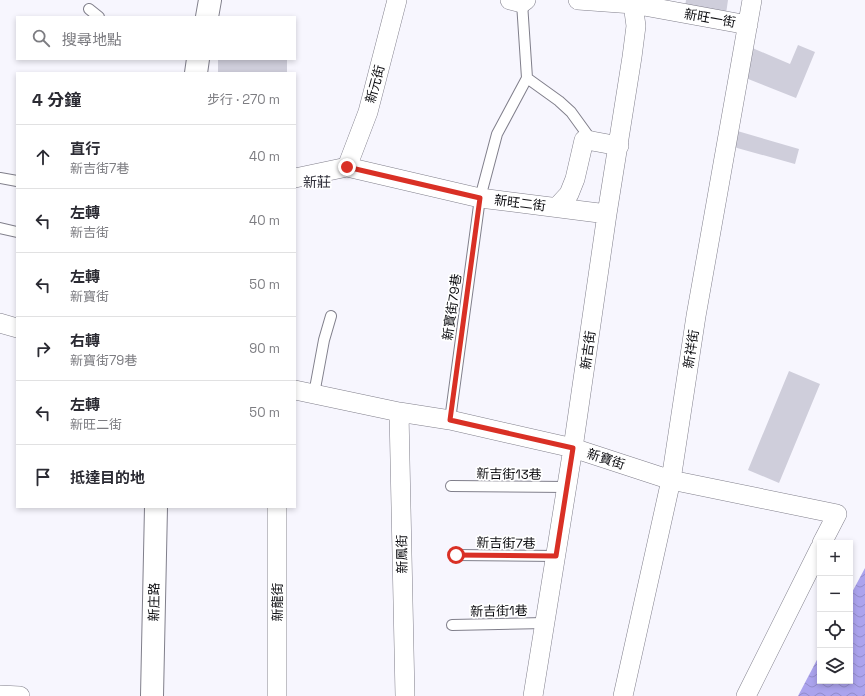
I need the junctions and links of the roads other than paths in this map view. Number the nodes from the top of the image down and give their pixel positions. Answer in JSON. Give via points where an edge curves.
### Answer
{"nodes":[{"id":1,"x":210,"y":0,"type":"edge"},
{"id":2,"x":397,"y":0,"type":"edge"},
{"id":3,"x":578,"y":0,"type":"edge"},
{"id":4,"x":752,"y":0,"type":"edge"},
{"id":5,"x":519,"y":1,"type":"edge"},
{"id":6,"x":633,"y":4,"type":"junction"},
{"id":7,"x":89,"y":9,"type":"dead end"},
{"id":8,"x":98,"y":16,"type":"edge"},
{"id":9,"x":207,"y":16,"type":"edge"},
{"id":10,"x":748,"y":25,"type":"junction"},
{"id":11,"x":198,"y":60,"type":"edge"},
{"id":12,"x":196,"y":72,"type":"edge"},
{"id":13,"x":527,"y":78,"type":"junction"},
{"id":14,"x":592,"y":141,"type":"junction"},
{"id":15,"x":619,"y":146,"type":"junction"},
{"id":16,"x":347,"y":167,"type":"junction"},
{"id":17,"x":0,"y":178,"type":"edge"},
{"id":18,"x":296,"y":178,"type":"edge"},
{"id":19,"x":16,"y":181,"type":"edge"},
{"id":20,"x":480,"y":198,"type":"junction"},
{"id":21,"x":557,"y":207,"type":"junction"},
{"id":22,"x":607,"y":214,"type":"junction"},
{"id":23,"x":0,"y":228,"type":"edge"},
{"id":24,"x":16,"y":232,"type":"edge"},
{"id":25,"x":331,"y":316,"type":"dead end"},
{"id":26,"x":0,"y":323,"type":"edge"},
{"id":27,"x":16,"y":328,"type":"edge"},
{"id":28,"x":296,"y":390,"type":"edge"},
{"id":29,"x":314,"y":394,"type":"junction"},
{"id":30,"x":399,"y":412,"type":"junction"},
{"id":31,"x":450,"y":420,"type":"junction"},
{"id":32,"x":573,"y":448,"type":"junction"},
{"id":33,"x":671,"y":480,"type":"junction"},
{"id":34,"x":451,"y":486,"type":"dead end"},
{"id":35,"x":567,"y":487,"type":"junction"},
{"id":36,"x":156,"y":508,"type":"edge"},
{"id":37,"x":277,"y":508,"type":"edge"},
{"id":38,"x":824,"y":540,"type":"edge"},
{"id":39,"x":817,"y":554,"type":"edge"},
{"id":40,"x":456,"y":555,"type":"dead end"},
{"id":41,"x":556,"y":556,"type":"junction"},
{"id":42,"x":545,"y":623,"type":"junction"},
{"id":43,"x":452,"y":625,"type":"dead end"},
{"id":44,"x":0,"y":695,"type":"edge"},
{"id":45,"x":20,"y":696,"type":"edge"},
{"id":46,"x":152,"y":696,"type":"edge"},
{"id":47,"x":277,"y":696,"type":"edge"},
{"id":48,"x":405,"y":696,"type":"edge"},
{"id":49,"x":534,"y":696,"type":"edge"},
{"id":50,"x":623,"y":696,"type":"edge"},
{"id":51,"x":746,"y":696,"type":"edge"}],
"edges":[{"from":1,"to":9,"type":"street"},
{"from":2,"to":16,"type":"street","name":"新元街","via":[[368,112]]},
{"from":3,"to":6,"type":"street","name":"新旺一街"},
{"from":4,"to":10,"type":"street","name":"新祥街"},
{"from":5,"to":13,"type":"lane"},
{"from":6,"to":10,"type":"street","name":"新旺一街"},
{"from":6,"to":15,"type":"street","name":"新吉街","via":[[636,26]]},
{"from":7,"to":8,"type":"lane"},
{"from":10,"to":33,"type":"street","name":"新祥街","via":[[696,316]]},
{"from":11,"to":12,"type":"street"},
{"from":13,"to":14,"type":"lane","via":[[571,112]]},
{"from":13,"to":20,"type":"lane","name":"新寶街79巷","via":[[497,134]]},
{"from":14,"to":15,"type":"street"},
{"from":14,"to":21,"type":"street","name":"新旺二街","via":[[584,140],[569,194]]},
{"from":15,"to":22,"type":"street","name":"新吉街"},
{"from":16,"to":18,"type":"street","name":"新旺二街"},
{"from":16,"to":20,"type":"street","name":"新旺二街"},
{"from":17,"to":19,"type":"lane"},
{"from":20,"to":21,"type":"street","name":"新旺二街"},
{"from":20,"to":31,"type":"lane","name":"新寶街79巷"},
{"from":21,"to":22,"type":"street","name":"新旺二街"},
{"from":22,"to":32,"type":"street","name":"新吉街"},
{"from":23,"to":24,"type":"lane"},
{"from":25,"to":29,"type":"lane"},
{"from":26,"to":27,"type":"street"},
{"from":28,"to":29,"type":"street","name":"新寶街"},
{"from":29,"to":30,"type":"street","name":"新寶街"},
{"from":30,"to":31,"type":"street","name":"新寶街"},
{"from":30,"to":48,"type":"street","name":"新鳳街"},
{"from":31,"to":32,"type":"street","name":"新寶街"},
{"from":32,"to":33,"type":"street","name":"新寶街"},
{"from":32,"to":35,"type":"street","name":"新吉街"},
{"from":33,"to":38,"type":"street","name":"新寶街","via":[[837,514]]},
{"from":33,"to":50,"type":"street","name":"新祥街"},
{"from":34,"to":35,"type":"lane","name":"新吉街13巷"},
{"from":35,"to":41,"type":"street","name":"新吉街"},
{"from":36,"to":46,"type":"street","name":"新庄路"},
{"from":37,"to":47,"type":"street","name":"新龍街"},
{"from":39,"to":51,"type":"street"},
{"from":40,"to":41,"type":"lane","name":"新吉街7巷"},
{"from":41,"to":42,"type":"street","name":"新吉街"},
{"from":42,"to":43,"type":"lane","name":"新吉街1巷"},
{"from":42,"to":49,"type":"street","name":"新吉街"},
{"from":44,"to":45,"type":"street"}]}
